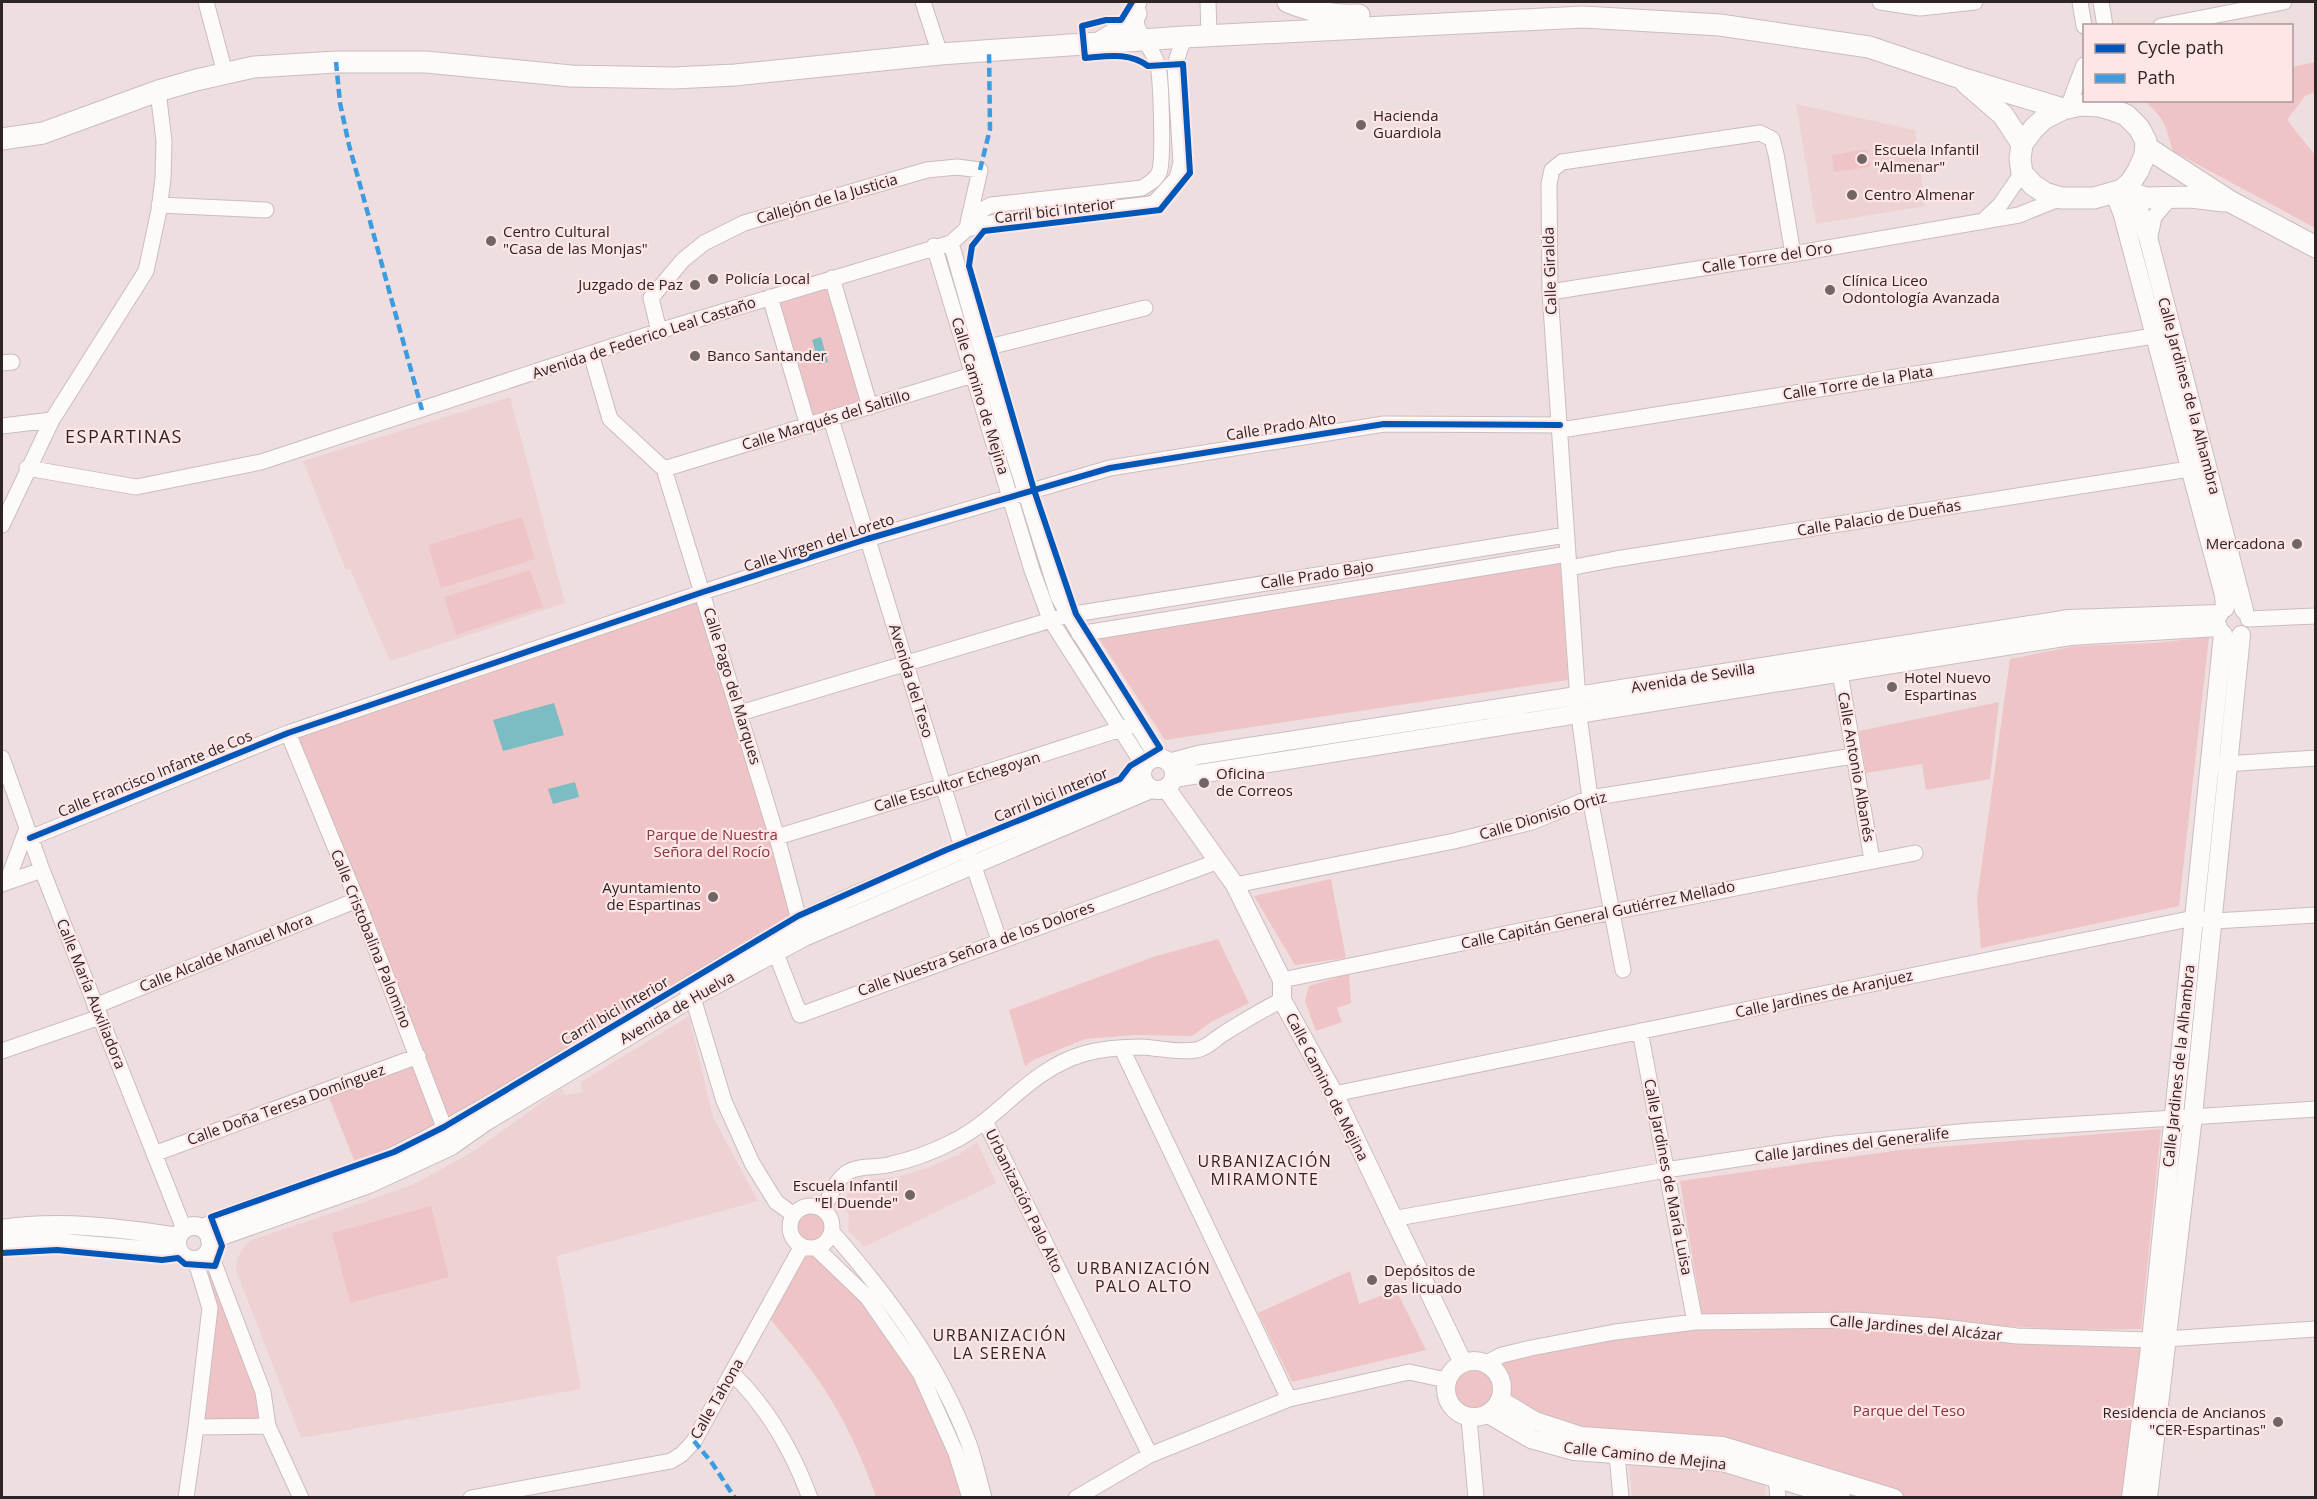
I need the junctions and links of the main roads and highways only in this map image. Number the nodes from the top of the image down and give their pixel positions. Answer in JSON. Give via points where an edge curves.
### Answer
{"nodes":[{"id":1,"x":1288,"y":2,"type":"edge"},
{"id":2,"x":1138,"y":8,"type":"edge"},
{"id":3,"x":1583,"y":17,"type":"junction"},
{"id":4,"x":1097,"y":44,"type":"junction"},
{"id":5,"x":1961,"y":78,"type":"junction"},
{"id":6,"x":2066,"y":108,"type":"junction"},
{"id":7,"x":2124,"y":108,"type":"edge"},
{"id":8,"x":2,"y":139,"type":"edge"},
{"id":9,"x":2022,"y":144,"type":"junction"},
{"id":10,"x":2146,"y":147,"type":"junction"},
{"id":11,"x":2125,"y":190,"type":"junction"},
{"id":12,"x":2231,"y":202,"type":"junction"},
{"id":13,"x":2316,"y":247,"type":"edge"}],
"edges":[{"from":1,"to":3,"type":"main road","via":[[1335,16],[1549,7]]},
{"from":2,"to":4,"type":"main road","via":[[1127,26]]},
{"from":3,"to":4,"type":"main road"},
{"from":3,"to":5,"type":"main road","via":[[1720,25],[1869,47]]},
{"from":4,"to":8,"type":"main road","via":[[674,78],[571,76],[426,62],[254,67],[158,91],[43,133]]},
{"from":5,"to":6,"type":"main road"},
{"from":5,"to":9,"type":"main road","via":[[2003,116]]},
{"from":6,"to":7,"type":"main road"},
{"from":6,"to":9,"type":"main road","via":[[2034,128]]},
{"from":7,"to":10,"type":"main road","via":[[2139,128]]},
{"from":9,"to":11,"type":"main road","via":[[2022,172],[2045,193],[2061,198],[2094,198]]},
{"from":10,"to":11,"type":"main road"},
{"from":10,"to":12,"type":"main road"},
{"from":11,"to":12,"type":"main road","via":[[2145,198],[2190,197]]},
{"from":12,"to":13,"type":"main road"}]}
